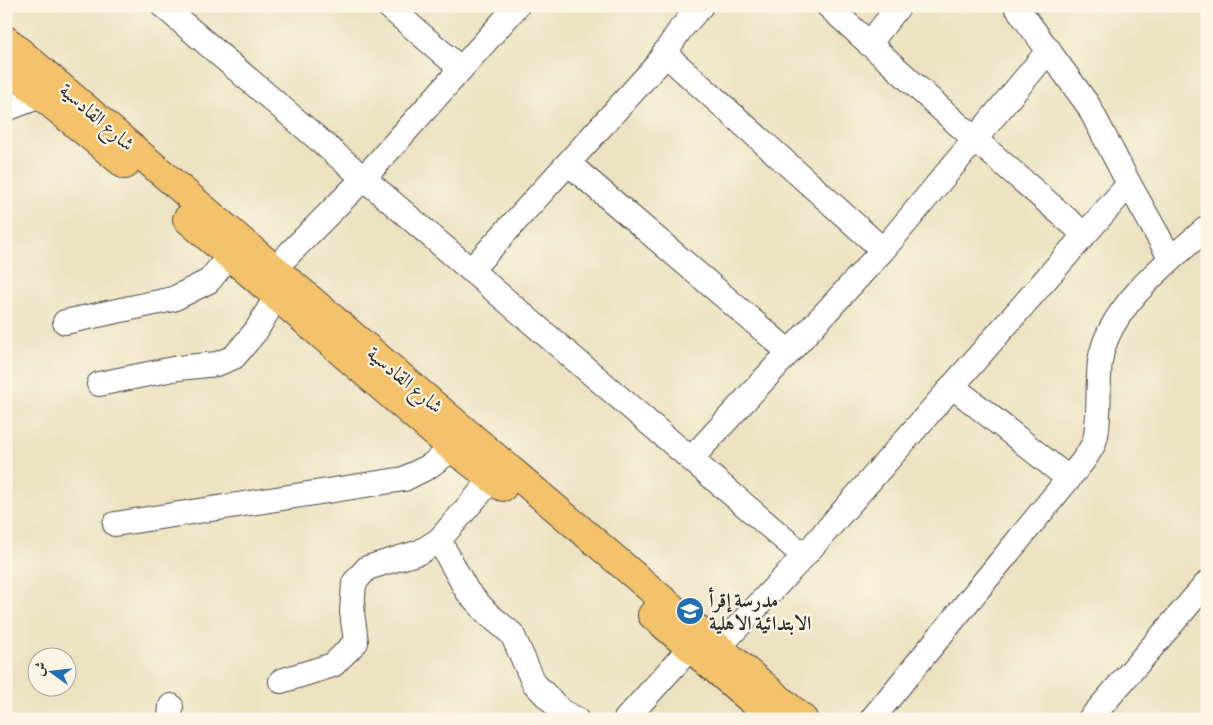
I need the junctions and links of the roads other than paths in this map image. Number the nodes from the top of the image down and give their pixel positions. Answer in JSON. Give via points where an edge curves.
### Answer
{"nodes":[{"id":1,"x":163,"y":6,"type":"edge"},
{"id":2,"x":388,"y":6,"type":"edge"},
{"id":3,"x":518,"y":6,"type":"edge"},
{"id":4,"x":701,"y":6,"type":"edge"},
{"id":5,"x":828,"y":6,"type":"edge"},
{"id":6,"x":899,"y":6,"type":"edge"},
{"id":7,"x":1016,"y":6,"type":"edge"},
{"id":8,"x":6,"y":40,"type":"edge"},
{"id":9,"x":869,"y":44,"type":"junction"},
{"id":10,"x":1049,"y":50,"type":"junction"},
{"id":11,"x":664,"y":53,"type":"junction"},
{"id":12,"x":6,"y":67,"type":"edge"},
{"id":13,"x":461,"y":69,"type":"junction"},
{"id":14,"x":40,"y":96,"type":"junction"},
{"id":15,"x":6,"y":109,"type":"edge"},
{"id":16,"x":975,"y":138,"type":"junction"},
{"id":17,"x":568,"y":163,"type":"junction"},
{"id":18,"x":149,"y":174,"type":"junction"},
{"id":19,"x":364,"y":178,"type":"junction"},
{"id":20,"x":1129,"y":184,"type":"junction"},
{"id":21,"x":1207,"y":228,"type":"edge"},
{"id":22,"x":1084,"y":234,"type":"junction"},
{"id":23,"x":883,"y":250,"type":"junction"},
{"id":24,"x":229,"y":256,"type":"junction"},
{"id":25,"x":1171,"y":259,"type":"junction"},
{"id":26,"x":274,"y":269,"type":"junction"},
{"id":27,"x":471,"y":270,"type":"junction"},
{"id":28,"x":276,"y":297,"type":"junction"},
{"id":29,"x":66,"y":322,"type":"dead end"},
{"id":30,"x":789,"y":352,"type":"junction"},
{"id":31,"x":99,"y":384,"type":"dead end"},
{"id":32,"x":952,"y":386,"type":"junction"},
{"id":33,"x":453,"y":449,"type":"junction"},
{"id":34,"x":691,"y":459,"type":"junction"},
{"id":35,"x":493,"y":478,"type":"junction"},
{"id":36,"x":1068,"y":479,"type":"junction"},
{"id":37,"x":115,"y":524,"type":"dead end"},
{"id":38,"x":439,"y":540,"type":"junction"},
{"id":39,"x":804,"y":556,"type":"junction"},
{"id":40,"x":1207,"y":583,"type":"edge"},
{"id":41,"x":719,"y":647,"type":"junction"},
{"id":42,"x":690,"y":648,"type":"junction"},
{"id":43,"x":281,"y":682,"type":"dead end"},
{"id":44,"x":576,"y":719,"type":"edge"},
{"id":45,"x":626,"y":719,"type":"edge"},
{"id":46,"x":773,"y":719,"type":"edge"},
{"id":47,"x":804,"y":719,"type":"edge"},
{"id":48,"x":872,"y":719,"type":"edge"},
{"id":49,"x":1090,"y":719,"type":"edge"}],
"edges":[{"from":1,"to":19,"type":"street"},
{"from":2,"to":13,"type":"street"},
{"from":3,"to":13,"type":"street"},
{"from":4,"to":11,"type":"street"},
{"from":5,"to":9,"type":"street"},
{"from":6,"to":9,"type":"street"},
{"from":7,"to":10,"type":"street"},
{"from":8,"to":18,"type":"highway","name":"شارع القادسية"},
{"from":9,"to":16,"type":"street"},
{"from":10,"to":16,"type":"street"},
{"from":10,"to":20,"type":"street","via":[[1088,106]]},
{"from":11,"to":17,"type":"street","via":[[656,66]]},
{"from":11,"to":23,"type":"street"},
{"from":12,"to":14,"type":"highway","name":"شارع القادسية"},
{"from":13,"to":19,"type":"street"},
{"from":14,"to":15,"type":"street"},
{"from":14,"to":18,"type":"highway","name":"شارع القادسية"},
{"from":16,"to":22,"type":"street"},
{"from":16,"to":23,"type":"street"},
{"from":17,"to":27,"type":"street"},
{"from":17,"to":30,"type":"street"},
{"from":18,"to":24,"type":"highway","name":"شارع القادسية"},
{"from":18,"to":26,"type":"highway","name":"شارع القادسية"},
{"from":19,"to":26,"type":"street"},
{"from":19,"to":27,"type":"street"},
{"from":20,"to":22,"type":"street"},
{"from":20,"to":25,"type":"street"},
{"from":21,"to":25,"type":"street"},
{"from":22,"to":32,"type":"street"},
{"from":23,"to":30,"type":"street"},
{"from":24,"to":28,"type":"highway","name":"شارع القادسية"},
{"from":24,"to":29,"type":"street","via":[[209,281],[173,299]]},
{"from":25,"to":36,"type":"street","via":[[1133,298],[1109,332],[1100,362],[1094,444]]},
{"from":26,"to":41,"type":"highway","name":"شارع القادسية"},
{"from":27,"to":34,"type":"street"},
{"from":28,"to":31,"type":"street","via":[[256,331],[234,357],[217,364],[178,368]]},
{"from":28,"to":33,"type":"highway","name":"شارع القادسية"},
{"from":30,"to":34,"type":"street"},
{"from":32,"to":36,"type":"street"},
{"from":32,"to":39,"type":"street"},
{"from":33,"to":35,"type":"highway","name":"شارع القادسية"},
{"from":33,"to":37,"type":"street","via":[[404,479]]},
{"from":34,"to":39,"type":"street"},
{"from":35,"to":38,"type":"street"},
{"from":35,"to":42,"type":"highway","name":"شارع القادسية"},
{"from":36,"to":48,"type":"street"},
{"from":38,"to":43,"type":"street","via":[[420,552],[367,568],[354,583],[352,612],[356,642],[332,665]]},
{"from":38,"to":44,"type":"street","via":[[467,591],[512,634],[534,683],[561,711]]},
{"from":39,"to":41,"type":"street"},
{"from":40,"to":49,"type":"street"},
{"from":41,"to":47,"type":"highway","name":"شارع القادسية"},
{"from":42,"to":45,"type":"street"},
{"from":42,"to":46,"type":"highway","name":"شارع القادسية"}]}
